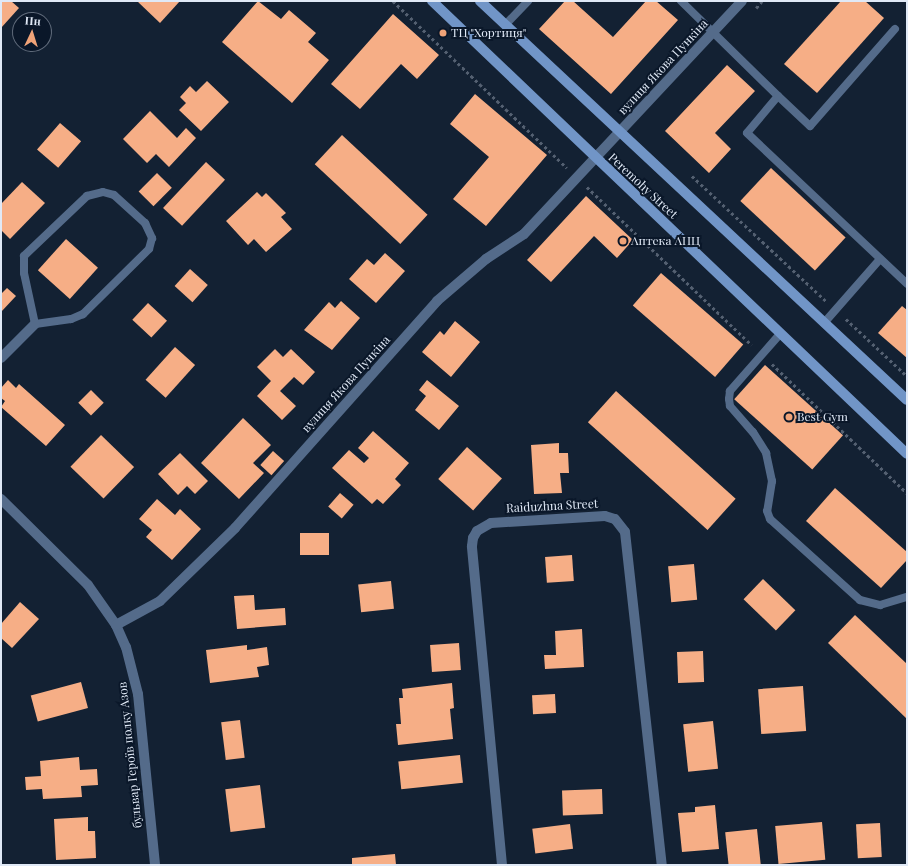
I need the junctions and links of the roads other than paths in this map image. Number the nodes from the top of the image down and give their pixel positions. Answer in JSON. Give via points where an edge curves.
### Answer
{"nodes":[{"id":1,"x":432,"y":1,"type":"edge"},
{"id":2,"x":480,"y":1,"type":"edge"},
{"id":3,"x":528,"y":1,"type":"edge"},
{"id":4,"x":681,"y":1,"type":"edge"},
{"id":5,"x":742,"y":1,"type":"edge"},
{"id":6,"x":505,"y":25,"type":"junction"},
{"id":7,"x":895,"y":29,"type":"dead end"},
{"id":8,"x":712,"y":33,"type":"junction"},
{"id":9,"x":778,"y":96,"type":"junction"},
{"id":10,"x":620,"y":133,"type":"junction"},
{"id":11,"x":596,"y":159,"type":"junction"},
{"id":12,"x":880,"y":259,"type":"junction"},
{"id":13,"x":907,"y":284,"type":"edge"},
{"id":14,"x":824,"y":323,"type":"junction"},
{"id":15,"x":34,"y":324,"type":"junction"},
{"id":16,"x":780,"y":334,"type":"junction"},
{"id":17,"x":1,"y":358,"type":"edge"},
{"id":18,"x":907,"y":400,"type":"edge"},
{"id":19,"x":907,"y":454,"type":"edge"},
{"id":20,"x":1,"y":499,"type":"edge"},
{"id":21,"x":907,"y":597,"type":"edge"},
{"id":22,"x":116,"y":625,"type":"junction"},
{"id":23,"x":155,"y":865,"type":"edge"},
{"id":24,"x":502,"y":865,"type":"edge"},
{"id":25,"x":662,"y":865,"type":"edge"}],
"edges":[{"from":1,"to":11,"type":"main road","name":"Peremohy Street"},
{"from":2,"to":6,"type":"main road","name":"Peremohy Street"},
{"from":3,"to":6,"type":"lane"},
{"from":4,"to":8,"type":"lane"},
{"from":5,"to":8,"type":"street","name":"вулиця Якова Пункіна"},
{"from":6,"to":10,"type":"main road","name":"Peremohy Street"},
{"from":7,"to":9,"type":"lane","via":[[810,126]]},
{"from":8,"to":9,"type":"lane"},
{"from":8,"to":10,"type":"street","name":"вулиця Якова Пункіна"},
{"from":9,"to":12,"type":"lane","via":[[747,133]]},
{"from":10,"to":11,"type":"street","name":"вулиця Якова Пункіна"},
{"from":10,"to":14,"type":"main road","name":"Peremohy Street"},
{"from":11,"to":16,"type":"main road","name":"Peremohy Street"},
{"from":11,"to":22,"type":"street","name":"вулиця Якова Пункіна","via":[[524,234],[486,259],[437,301],[235,528],[165,596],[143,613]]},
{"from":12,"to":13,"type":"lane"},
{"from":12,"to":14,"type":"lane"},
{"from":14,"to":18,"type":"main road","name":"Peremohy Street"},
{"from":15,"to":15,"type":"lane","via":[[24,273],[24,256],[87,196],[103,192],[114,196],[149,227],[152,238],[149,249],[83,314],[71,319]]},
{"from":15,"to":17,"type":"street"},
{"from":16,"to":19,"type":"main road","name":"Peremohy Street"},
{"from":16,"to":21,"type":"lane","via":[[730,391],[729,399],[730,406],[757,436],[766,453],[772,481],[767,511],[770,519],[860,600],[880,604]]},
{"from":20,"to":22,"type":"street","name":"бульвар Героїв полку Азов","via":[[88,585]]},
{"from":22,"to":23,"type":"street","name":"бульвар Героїв полку Азов","via":[[126,647],[138,694]]},
{"from":24,"to":25,"type":"street","name":"Raiduzhna Street","via":[[473,538],[477,531],[491,523],[605,516],[615,520],[625,532]]}]}
